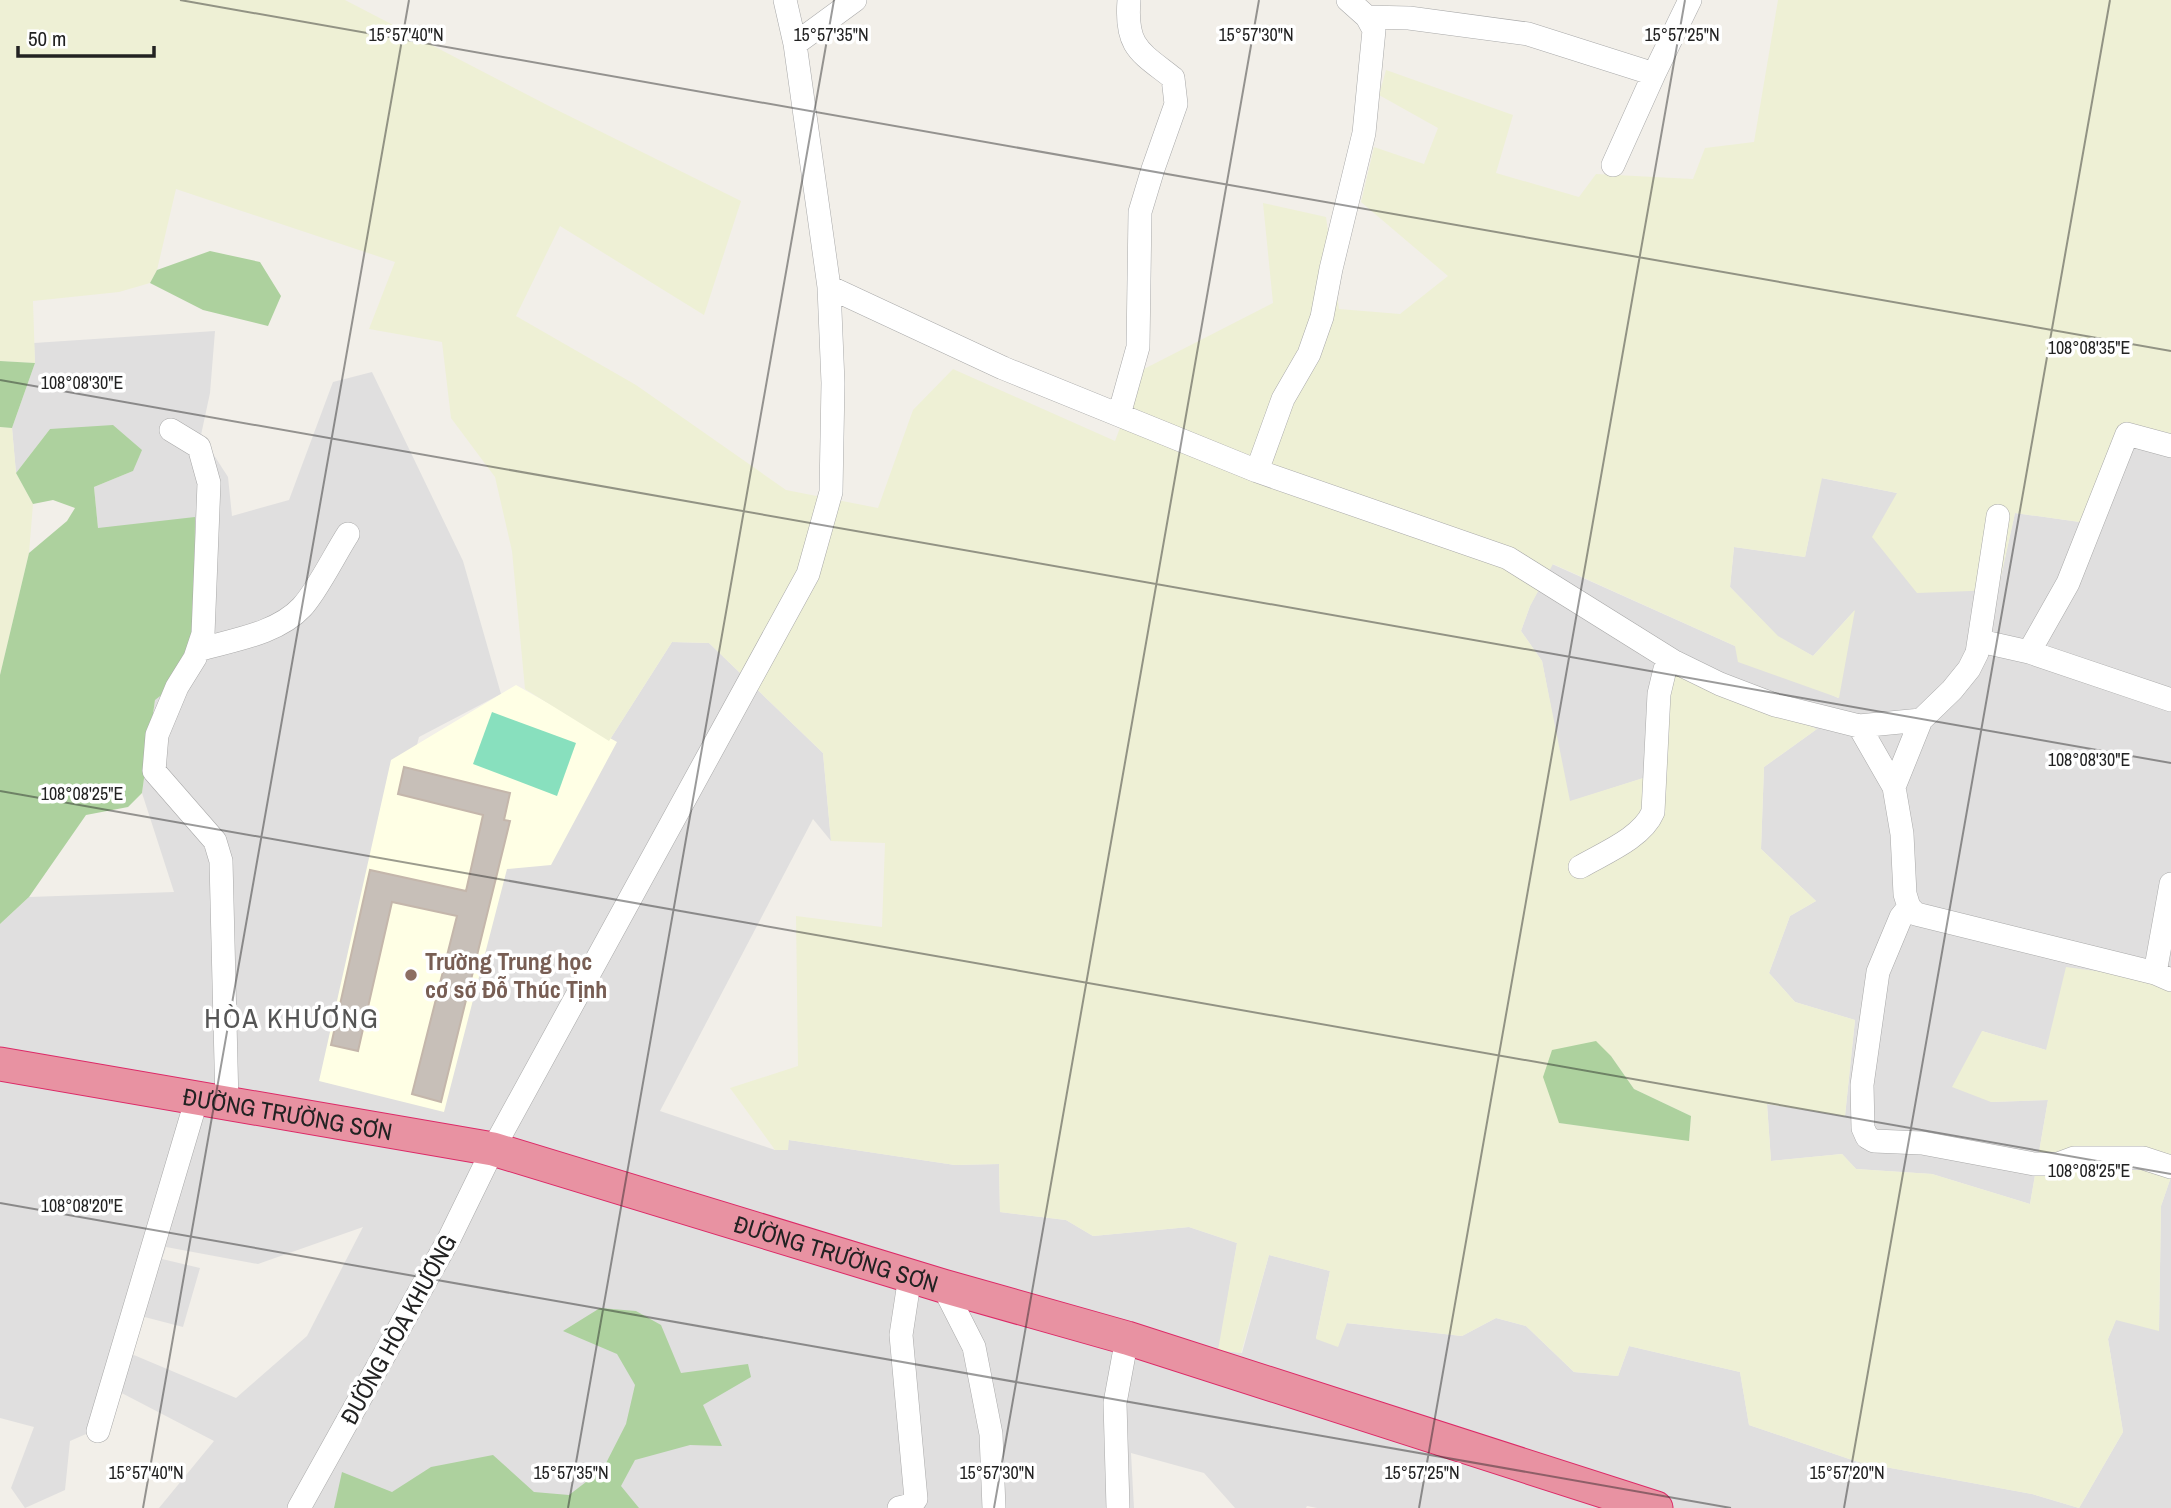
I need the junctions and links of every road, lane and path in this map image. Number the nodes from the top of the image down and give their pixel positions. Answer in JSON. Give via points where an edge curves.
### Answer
{"nodes":[{"id":1,"x":785,"y":0,"type":"edge"},
{"id":2,"x":855,"y":0,"type":"edge"},
{"id":3,"x":1129,"y":0,"type":"edge"},
{"id":4,"x":1348,"y":0,"type":"edge"},
{"id":5,"x":1690,"y":0,"type":"edge"},
{"id":6,"x":1367,"y":17,"type":"junction"},
{"id":7,"x":795,"y":44,"type":"junction"},
{"id":8,"x":1654,"y":74,"type":"junction"},
{"id":9,"x":1613,"y":165,"type":"dead end"},
{"id":10,"x":829,"y":287,"type":"junction"},
{"id":11,"x":1119,"y":415,"type":"junction"},
{"id":12,"x":172,"y":430,"type":"dead end"},
{"id":13,"x":2171,"y":446,"type":"edge"},
{"id":14,"x":1257,"y":471,"type":"junction"},
{"id":15,"x":1998,"y":516,"type":"dead end"},
{"id":16,"x":348,"y":534,"type":"dead end"},
{"id":17,"x":1980,"y":641,"type":"junction"},
{"id":18,"x":198,"y":650,"type":"junction"},
{"id":19,"x":2029,"y":652,"type":"junction"},
{"id":20,"x":1673,"y":661,"type":"junction"},
{"id":21,"x":2171,"y":700,"type":"edge"},
{"id":22,"x":1921,"y":720,"type":"junction"},
{"id":23,"x":1859,"y":726,"type":"junction"},
{"id":24,"x":1894,"y":787,"type":"junction"},
{"id":25,"x":1580,"y":867,"type":"dead end"},
{"id":26,"x":2171,"y":884,"type":"edge"},
{"id":27,"x":1909,"y":907,"type":"junction"},
{"id":28,"x":2163,"y":976,"type":"edge"},
{"id":29,"x":0,"y":1064,"type":"edge"},
{"id":30,"x":212,"y":1100,"type":"junction"},
{"id":31,"x":493,"y":1149,"type":"junction"},
{"id":32,"x":2171,"y":1167,"type":"edge"},
{"id":33,"x":910,"y":1276,"type":"junction"},
{"id":34,"x":943,"y":1286,"type":"junction"},
{"id":35,"x":1127,"y":1338,"type":"junction"},
{"id":36,"x":98,"y":1431,"type":"dead end"},
{"id":37,"x":299,"y":1508,"type":"edge"},
{"id":38,"x":900,"y":1508,"type":"edge"},
{"id":39,"x":994,"y":1508,"type":"edge"},
{"id":40,"x":1118,"y":1508,"type":"edge"},
{"id":41,"x":1656,"y":1508,"type":"edge"}],
"edges":[{"from":1,"to":7,"type":"street","name":"ĐƯỜNG HÒA KHƯƠNG"},
{"from":2,"to":7,"type":"street"},
{"from":3,"to":11,"type":"street","via":[[1127,22],[1138,51],[1173,78],[1176,104],[1140,212],[1138,347]]},
{"from":4,"to":6,"type":"street"},
{"from":5,"to":8,"type":"street"},
{"from":6,"to":8,"type":"street","via":[[1528,34]]},
{"from":6,"to":14,"type":"street","via":[[1374,30],[1364,133],[1322,317],[1309,354],[1283,399]]},
{"from":7,"to":10,"type":"street","name":"ĐƯỜNG HÒA KHƯƠNG"},
{"from":8,"to":9,"type":"street"},
{"from":10,"to":11,"type":"street","via":[[1003,368]]},
{"from":10,"to":31,"type":"street","name":"ĐƯỜNG HÒA KHƯƠNG","via":[[831,492],[808,574]]},
{"from":11,"to":14,"type":"street"},
{"from":12,"to":18,"type":"street","via":[[199,447],[209,483],[203,634]]},
{"from":13,"to":19,"type":"street","via":[[2127,434],[2068,583]]},
{"from":14,"to":20,"type":"street","via":[[1508,558]]},
{"from":15,"to":17,"type":"street"},
{"from":16,"to":18,"type":"street","via":[[303,607],[284,622]]},
{"from":17,"to":19,"type":"street"},
{"from":17,"to":22,"type":"street","via":[[1969,669]]},
{"from":18,"to":30,"type":"street","via":[[161,723],[154,771],[215,841],[221,861]]},
{"from":19,"to":21,"type":"street"},
{"from":20,"to":23,"type":"street","via":[[1775,705]]},
{"from":20,"to":25,"type":"street","via":[[1665,669],[1659,694],[1649,822]]},
{"from":22,"to":23,"type":"street"},
{"from":22,"to":24,"type":"street"},
{"from":23,"to":24,"type":"street"},
{"from":24,"to":27,"type":"street"},
{"from":26,"to":28,"type":"street"},
{"from":27,"to":28,"type":"street","via":[[1930,919]]},
{"from":27,"to":32,"type":"street","via":[[1878,972],[1862,1085],[1867,1137],[2034,1164],[2058,1164],[2074,1158],[2143,1158]]},
{"from":29,"to":30,"type":"highway","name":"ĐƯỜNG TRƯỜNG SƠN"},
{"from":30,"to":31,"type":"highway","name":"ĐƯỜNG TRƯỜNG SƠN"},
{"from":30,"to":36,"type":"street"},
{"from":31,"to":33,"type":"highway","name":"ĐƯỜNG TRƯỜNG SƠN"},
{"from":31,"to":37,"type":"street","name":"ĐƯỜNG HÒA KHƯƠNG","via":[[450,1237]]},
{"from":33,"to":34,"type":"highway","name":"ĐƯỜNG TRƯỜNG SƠN"},
{"from":33,"to":38,"type":"street","via":[[901,1335],[916,1499]]},
{"from":34,"to":35,"type":"highway","name":"ĐƯỜNG TRƯỜNG SƠN"},
{"from":34,"to":39,"type":"street","via":[[974,1347],[991,1434]]},
{"from":35,"to":40,"type":"street","via":[[1115,1403]]},
{"from":35,"to":41,"type":"highway","name":"ĐƯỜNG TRƯỜNG SƠN"}]}
